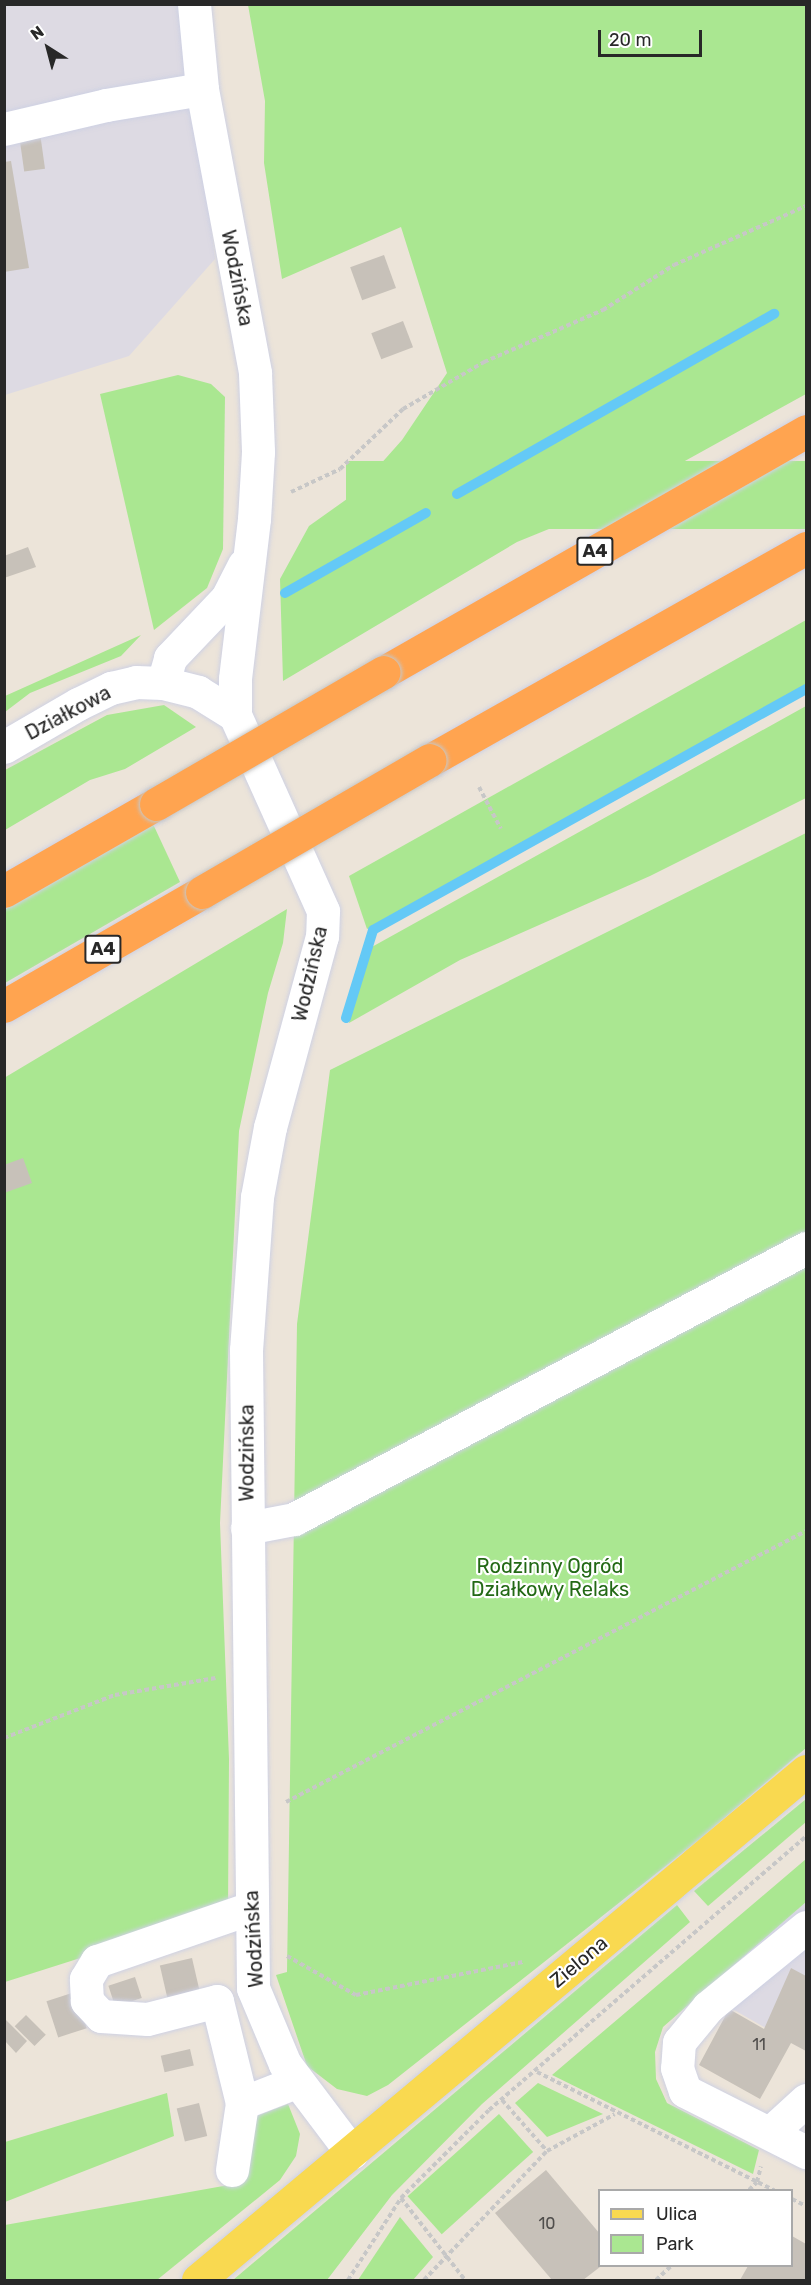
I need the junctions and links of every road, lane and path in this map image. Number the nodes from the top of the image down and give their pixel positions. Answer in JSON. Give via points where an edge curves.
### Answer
{"nodes":[{"id":1,"x":194,"y":4,"type":"edge"},
{"id":2,"x":202,"y":89,"type":"junction"},
{"id":3,"x":4,"y":129,"type":"edge"},
{"id":4,"x":807,"y":206,"type":"edge"},
{"id":5,"x":807,"y":431,"type":"edge"},
{"id":6,"x":255,"y":496,"type":"junction"},
{"id":7,"x":807,"y":548,"type":"edge"},
{"id":8,"x":250,"y":553,"type":"junction"},
{"id":9,"x":163,"y":683,"type":"junction"},
{"id":10,"x":235,"y":715,"type":"junction"},
{"id":11,"x":4,"y":747,"type":"edge"},
{"id":12,"x":479,"y":787,"type":"dead end"},
{"id":13,"x":501,"y":829,"type":"dead end"},
{"id":14,"x":4,"y":891,"type":"edge"},
{"id":15,"x":4,"y":1006,"type":"edge"},
{"id":16,"x":807,"y":1248,"type":"edge"},
{"id":17,"x":247,"y":1528,"type":"junction"},
{"id":18,"x":807,"y":1531,"type":"edge"},
{"id":19,"x":251,"y":1673,"type":"junction"},
{"id":20,"x":4,"y":1738,"type":"edge"},
{"id":21,"x":807,"y":1771,"type":"edge"},
{"id":22,"x":251,"y":1821,"type":"junction"},
{"id":23,"x":807,"y":1836,"type":"edge"},
{"id":24,"x":251,"y":1908,"type":"junction"},
{"id":25,"x":807,"y":1927,"type":"edge"},
{"id":26,"x":283,"y":1954,"type":"dead end"},
{"id":27,"x":529,"y":1961,"type":"dead end"},
{"id":28,"x":537,"y":2072,"type":"junction"},
{"id":29,"x":296,"y":2082,"type":"junction"},
{"id":30,"x":502,"y":2100,"type":"junction"},
{"id":31,"x":807,"y":2100,"type":"edge"},
{"id":32,"x":242,"y":2103,"type":"junction"},
{"id":33,"x":615,"y":2114,"type":"junction"},
{"id":34,"x":770,"y":2133,"type":"junction"},
{"id":35,"x":547,"y":2151,"type":"junction"},
{"id":36,"x":807,"y":2152,"type":"edge"},
{"id":37,"x":352,"y":2153,"type":"junction"},
{"id":38,"x":232,"y":2170,"type":"dead end"},
{"id":39,"x":772,"y":2189,"type":"edge"},
{"id":40,"x":401,"y":2198,"type":"junction"},
{"id":41,"x":793,"y":2199,"type":"edge"},
{"id":42,"x":807,"y":2206,"type":"edge"},
{"id":43,"x":444,"y":2256,"type":"junction"},
{"id":44,"x":669,"y":2267,"type":"edge"},
{"id":45,"x":198,"y":2280,"type":"edge"},
{"id":46,"x":348,"y":2280,"type":"edge"},
{"id":47,"x":424,"y":2280,"type":"edge"},
{"id":48,"x":465,"y":2280,"type":"edge"},
{"id":49,"x":656,"y":2280,"type":"edge"}],
"edges":[{"from":1,"to":2,"type":"street","name":"Wodzińska"},
{"from":2,"to":3,"type":"street","via":[[106,105]]},
{"from":2,"to":6,"type":"street","name":"Wodzińska","via":[[255,373]]},
{"from":4,"to":6,"type":"path","via":[[674,265],[603,310],[484,362],[403,409],[340,469],[279,497]]},
{"from":5,"to":14,"type":"highway","number":"A4","bridge":true},
{"from":6,"to":8,"type":"street","name":"Wodzińska"},
{"from":7,"to":15,"type":"highway","number":"A4","bridge":true},
{"from":8,"to":9,"type":"street","name":"Wodzińska","via":[[227,598],[170,658]]},
{"from":8,"to":10,"type":"street","name":"Wodzińska"},
{"from":9,"to":10,"type":"street","name":"Działkowa","via":[[198,692]]},
{"from":9,"to":11,"type":"street","name":"Działkowa","via":[[136,682],[111,688]]},
{"from":10,"to":17,"type":"street","name":"Wodzińska","via":[[323,911],[322,936],[270,1127],[257,1197],[246,1350]]},
{"from":12,"to":13,"type":"path"},
{"from":16,"to":17,"type":"street","via":[[294,1519]]},
{"from":17,"to":19,"type":"street","name":"Wodzińska"},
{"from":18,"to":22,"type":"path"},
{"from":19,"to":20,"type":"path","via":[[116,1695]]},
{"from":19,"to":22,"type":"street","name":"Wodzińska"},
{"from":21,"to":37,"type":"main road","name":"Zielona"},
{"from":22,"to":24,"type":"street","name":"Wodzińska"},
{"from":23,"to":28,"type":"path"},
{"from":24,"to":29,"type":"street","name":"Wodzińska","via":[[253,1988],[276,2048]]},
{"from":24,"to":32,"type":"street","via":[[98,1961],[86,1979],[87,2001],[101,2016],[147,2019],[217,2001]]},
{"from":25,"to":34,"type":"street","via":[[708,2007],[679,2043],[677,2068],[685,2091]]},
{"from":26,"to":27,"type":"path","via":[[356,1995]]},
{"from":28,"to":30,"type":"path"},
{"from":28,"to":33,"type":"path"},
{"from":29,"to":32,"type":"street"},
{"from":29,"to":37,"type":"street","name":"Wodzińska"},
{"from":30,"to":35,"type":"path"},
{"from":30,"to":40,"type":"path"},
{"from":31,"to":34,"type":"street"},
{"from":32,"to":38,"type":"street"},
{"from":33,"to":35,"type":"path"},
{"from":33,"to":39,"type":"path"},
{"from":34,"to":36,"type":"street"},
{"from":35,"to":43,"type":"path"},
{"from":37,"to":45,"type":"main road"},
{"from":40,"to":43,"type":"path"},
{"from":40,"to":46,"type":"path"},
{"from":41,"to":42,"type":"path"},
{"from":43,"to":47,"type":"path"},
{"from":43,"to":48,"type":"path"},
{"from":44,"to":49,"type":"path"}]}
